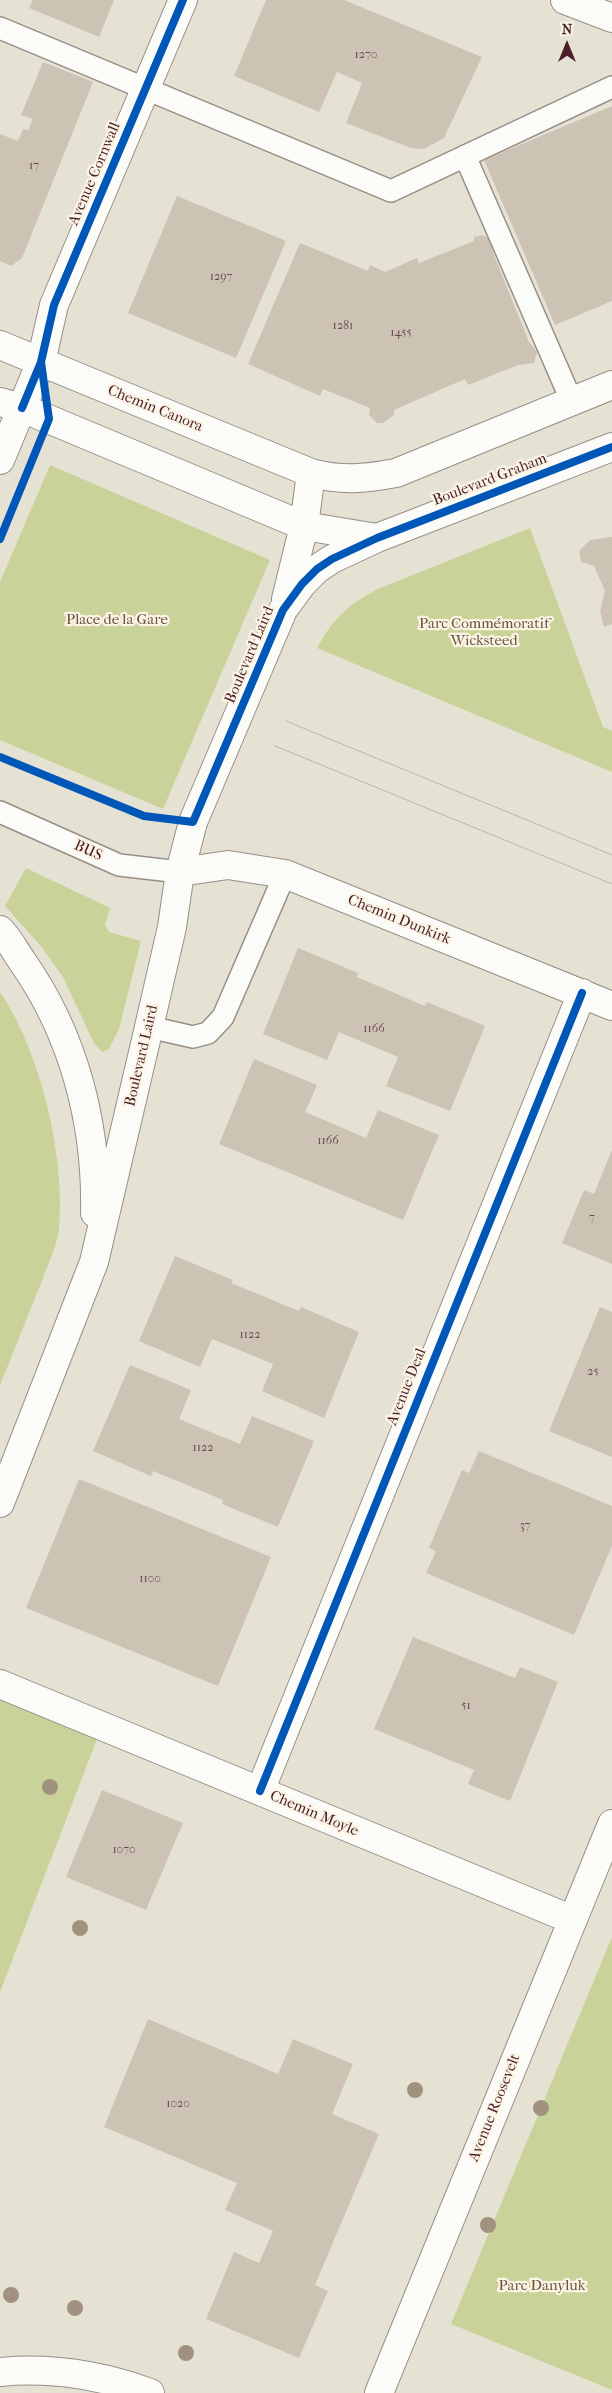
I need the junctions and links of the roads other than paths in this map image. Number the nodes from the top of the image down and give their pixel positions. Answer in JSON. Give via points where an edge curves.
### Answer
{"nodes":[{"id":1,"x":183,"y":0,"type":"edge"},
{"id":2,"x":566,"y":0,"type":"edge"},
{"id":3,"x":612,"y":18,"type":"edge"},
{"id":4,"x":0,"y":28,"type":"edge"},
{"id":5,"x":612,"y":87,"type":"edge"},
{"id":6,"x":146,"y":89,"type":"junction"},
{"id":7,"x":465,"y":156,"type":"junction"},
{"id":8,"x":0,"y":345,"type":"edge"},
{"id":9,"x":41,"y":362,"type":"junction"},
{"id":10,"x":612,"y":385,"type":"edge"},
{"id":11,"x":572,"y":402,"type":"junction"},
{"id":12,"x":11,"y":405,"type":"edge"},
{"id":13,"x":612,"y":447,"type":"edge"},
{"id":14,"x":0,"y":460,"type":"edge"},
{"id":15,"x":311,"y":473,"type":"junction"},
{"id":16,"x":304,"y":526,"type":"junction"},
{"id":17,"x":377,"y":538,"type":"junction"},
{"id":18,"x":283,"y":610,"type":"junction"},
{"id":19,"x":0,"y":812,"type":"edge"},
{"id":20,"x":180,"y":872,"type":"junction"},
{"id":21,"x":285,"y":874,"type":"junction"},
{"id":22,"x":0,"y":930,"type":"edge"},
{"id":23,"x":582,"y":993,"type":"junction"},
{"id":24,"x":612,"y":1006,"type":"edge"},
{"id":25,"x":149,"y":1027,"type":"junction"},
{"id":26,"x":94,"y":1262,"type":"junction"},
{"id":27,"x":0,"y":1503,"type":"edge"},
{"id":28,"x":0,"y":1684,"type":"edge"},
{"id":29,"x":260,"y":1791,"type":"junction"},
{"id":30,"x":612,"y":1824,"type":"edge"},
{"id":31,"x":572,"y":1920,"type":"junction"},
{"id":32,"x":0,"y":2372,"type":"edge"},
{"id":33,"x":150,"y":2393,"type":"edge"},
{"id":34,"x":378,"y":2393,"type":"edge"}],
"edges":[{"from":1,"to":6,"type":"street","name":"Avenue Cornwall"},
{"from":2,"to":3,"type":"street"},
{"from":4,"to":6,"type":"lane"},
{"from":5,"to":7,"type":"lane"},
{"from":6,"to":7,"type":"lane","via":[[391,191]]},
{"from":6,"to":9,"type":"street","name":"Avenue Cornwall","via":[[54,305]]},
{"from":7,"to":11,"type":"lane"},
{"from":8,"to":9,"type":"street","name":"Chemin Canora"},
{"from":9,"to":12,"type":"street","name":"Avenue Cornwall"},
{"from":9,"to":15,"type":"street","name":"Chemin Canora"},
{"from":10,"to":11,"type":"street"},
{"from":11,"to":15,"type":"street","via":[[396,474],[337,479]]},
{"from":12,"to":14,"type":"street","name":"Avenue Cornwall"},
{"from":12,"to":16,"type":"street"},
{"from":13,"to":17,"type":"street","name":"Boulevard Graham"},
{"from":15,"to":16,"type":"street","name":"Boulevard Laird"},
{"from":16,"to":17,"type":"street"},
{"from":16,"to":18,"type":"street","name":"Boulevard Laird"},
{"from":17,"to":18,"type":"street","name":"Boulevard Laird","via":[[317,569]]},
{"from":18,"to":20,"type":"street","name":"Boulevard Laird","bridge":true,"via":[[193,822]]},
{"from":19,"to":20,"type":"lane","name":"BUS","via":[[119,865]]},
{"from":20,"to":21,"type":"street","name":"Chemin Dunkirk","via":[[228,865]]},
{"from":20,"to":25,"type":"street","name":"Boulevard Laird","via":[[172,927]]},
{"from":21,"to":23,"type":"street","name":"Chemin Dunkirk"},
{"from":21,"to":25,"type":"lane","via":[[223,1017],[208,1033],[193,1037]]},
{"from":22,"to":26,"type":"street","via":[[39,985],[75,1066],[89,1120],[96,1187]]},
{"from":23,"to":24,"type":"street","name":"Chemin Dunkirk"},
{"from":23,"to":29,"type":"street","name":"Avenue Deal"},
{"from":25,"to":26,"type":"street","name":"Boulevard Laird"},
{"from":26,"to":27,"type":"street","name":"Boulevard Laird"},
{"from":28,"to":29,"type":"street","name":"Chemin Moyle"},
{"from":29,"to":31,"type":"street","name":"Chemin Moyle"},
{"from":30,"to":31,"type":"street","name":"Avenue Roosevelt"},
{"from":31,"to":34,"type":"street","name":"Avenue Roosevelt"},
{"from":32,"to":33,"type":"street","via":[[54,2370],[83,2374],[119,2381]]}]}
